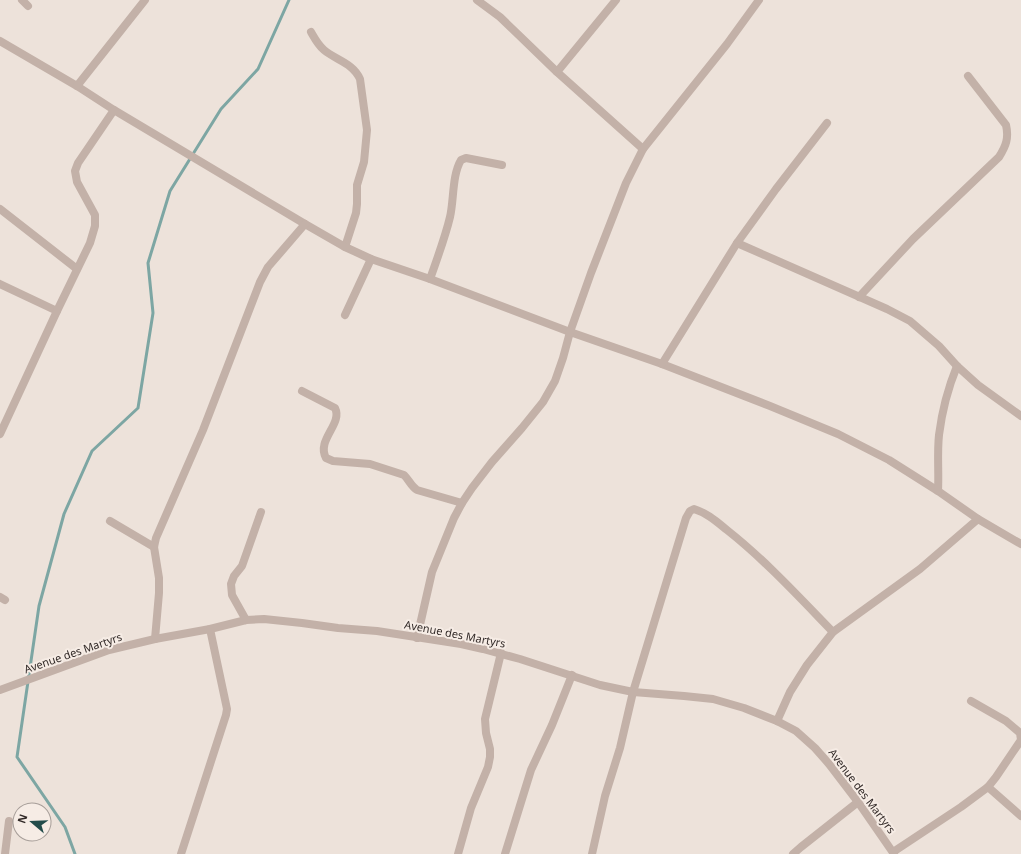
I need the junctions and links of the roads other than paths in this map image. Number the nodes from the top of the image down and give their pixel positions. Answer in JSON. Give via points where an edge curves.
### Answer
{"nodes":[{"id":1,"x":145,"y":0,"type":"edge"},
{"id":2,"x":477,"y":0,"type":"edge"},
{"id":3,"x":616,"y":0,"type":"edge"},
{"id":4,"x":759,"y":0,"type":"edge"},
{"id":5,"x":311,"y":32,"type":"dead end"},
{"id":6,"x":0,"y":41,"type":"edge"},
{"id":7,"x":557,"y":72,"type":"junction"},
{"id":8,"x":968,"y":76,"type":"dead end"},
{"id":9,"x":77,"y":86,"type":"junction"},
{"id":10,"x":114,"y":110,"type":"junction"},
{"id":11,"x":827,"y":123,"type":"dead end"},
{"id":12,"x":644,"y":149,"type":"junction"},
{"id":13,"x":502,"y":165,"type":"dead end"},
{"id":14,"x":0,"y":209,"type":"edge"},
{"id":15,"x":304,"y":224,"type":"junction"},
{"id":16,"x":737,"y":243,"type":"junction"},
{"id":17,"x":345,"y":247,"type":"junction"},
{"id":18,"x":371,"y":259,"type":"junction"},
{"id":19,"x":77,"y":269,"type":"junction"},
{"id":20,"x":430,"y":279,"type":"junction"},
{"id":21,"x":0,"y":284,"type":"edge"},
{"id":22,"x":859,"y":297,"type":"junction"},
{"id":23,"x":56,"y":311,"type":"junction"},
{"id":24,"x":345,"y":315,"type":"dead end"},
{"id":25,"x":570,"y":332,"type":"junction"},
{"id":26,"x":662,"y":364,"type":"junction"},
{"id":27,"x":957,"y":366,"type":"junction"},
{"id":28,"x":302,"y":391,"type":"dead end"},
{"id":29,"x":1021,"y":416,"type":"edge"},
{"id":30,"x":0,"y":434,"type":"edge"},
{"id":31,"x":938,"y":491,"type":"junction"},
{"id":32,"x":462,"y":504,"type":"junction"},
{"id":33,"x":261,"y":512,"type":"dead end"},
{"id":34,"x":978,"y":519,"type":"junction"},
{"id":35,"x":110,"y":521,"type":"dead end"},
{"id":36,"x":1021,"y":544,"type":"edge"},
{"id":37,"x":154,"y":547,"type":"junction"},
{"id":38,"x":246,"y":620,"type":"junction"},
{"id":39,"x":210,"y":629,"type":"junction"},
{"id":40,"x":833,"y":632,"type":"junction"},
{"id":41,"x":417,"y":638,"type":"junction"},
{"id":42,"x":155,"y":639,"type":"junction"},
{"id":43,"x":501,"y":653,"type":"junction"},
{"id":44,"x":572,"y":675,"type":"junction"},
{"id":45,"x":0,"y":690,"type":"edge"},
{"id":46,"x":633,"y":692,"type":"junction"},
{"id":47,"x":971,"y":701,"type":"dead end"},
{"id":48,"x":777,"y":721,"type":"junction"},
{"id":49,"x":988,"y":787,"type":"junction"},
{"id":50,"x":858,"y":802,"type":"junction"},
{"id":51,"x":1021,"y":816,"type":"edge"},
{"id":52,"x":9,"y":821,"type":"dead end"},
{"id":53,"x":894,"y":853,"type":"edge"},
{"id":54,"x":5,"y":854,"type":"edge"},
{"id":55,"x":181,"y":854,"type":"edge"},
{"id":56,"x":458,"y":854,"type":"edge"},
{"id":57,"x":505,"y":854,"type":"edge"},
{"id":58,"x":592,"y":854,"type":"edge"},
{"id":59,"x":792,"y":854,"type":"edge"}],
"edges":[{"from":1,"to":9,"type":"street"},
{"from":2,"to":7,"type":"street","via":[[500,17]]},
{"from":3,"to":7,"type":"street"},
{"from":4,"to":12,"type":"street"},
{"from":5,"to":17,"type":"street","via":[[325,51],[357,72],[360,79],[367,130],[364,162],[357,185],[356,213]]},
{"from":6,"to":9,"type":"street"},
{"from":7,"to":12,"type":"street"},
{"from":8,"to":22,"type":"street","via":[[1006,125],[1008,133],[1005,147],[999,157],[914,239]]},
{"from":9,"to":10,"type":"street"},
{"from":10,"to":15,"type":"street"},
{"from":10,"to":19,"type":"street","via":[[75,171],[77,182],[95,215],[90,243]]},
{"from":11,"to":16,"type":"street"},
{"from":12,"to":25,"type":"street","via":[[626,183]]},
{"from":13,"to":20,"type":"street","via":[[466,158],[461,160],[456,170],[450,218]]},
{"from":14,"to":19,"type":"street"},
{"from":15,"to":17,"type":"street"},
{"from":15,"to":37,"type":"street","via":[[268,267],[260,282],[203,430]]},
{"from":16,"to":22,"type":"street"},
{"from":16,"to":26,"type":"street"},
{"from":17,"to":18,"type":"street"},
{"from":18,"to":20,"type":"street"},
{"from":18,"to":24,"type":"street"},
{"from":19,"to":23,"type":"street"},
{"from":20,"to":25,"type":"street"},
{"from":21,"to":23,"type":"street"},
{"from":22,"to":27,"type":"street","via":[[910,321]]},
{"from":23,"to":30,"type":"street"},
{"from":25,"to":26,"type":"street"},
{"from":25,"to":32,"type":"street","via":[[555,381],[543,402],[492,462]]},
{"from":26,"to":31,"type":"street","via":[[838,434],[889,460]]},
{"from":27,"to":29,"type":"street","via":[[978,385]]},
{"from":27,"to":31,"type":"street","via":[[944,404],[939,436]]},
{"from":28,"to":32,"type":"street","via":[[335,408],[337,412],[324,446],[323,453],[326,458],[370,464],[408,478],[417,490]]},
{"from":31,"to":34,"type":"street"},
{"from":32,"to":41,"type":"street","via":[[432,572]]},
{"from":33,"to":38,"type":"street","via":[[242,566],[231,584],[232,595]]},
{"from":34,"to":36,"type":"street"},
{"from":34,"to":40,"type":"street","via":[[920,569]]},
{"from":35,"to":37,"type":"street"},
{"from":37,"to":42,"type":"street","via":[[159,578]]},
{"from":38,"to":39,"type":"street","name":"Avenue des Martyrs"},
{"from":38,"to":41,"type":"street","name":"Avenue des Martyrs","via":[[287,621]]},
{"from":39,"to":42,"type":"street","name":"Avenue des Martyrs"},
{"from":39,"to":55,"type":"street","via":[[227,709]]},
{"from":40,"to":46,"type":"street","via":[[740,540],[709,516],[694,509],[686,518]]},
{"from":40,"to":48,"type":"street","via":[[794,685]]},
{"from":41,"to":43,"type":"street","name":"Avenue des Martyrs"},
{"from":42,"to":45,"type":"street","name":"Avenue des Martyrs","via":[[109,650]]},
{"from":43,"to":44,"type":"street","name":"Avenue des Martyrs"},
{"from":43,"to":56,"type":"street","via":[[484,719],[490,749],[488,767],[471,808]]},
{"from":44,"to":46,"type":"street","name":"Avenue des Martyrs","via":[[600,685]]},
{"from":44,"to":57,"type":"street","via":[[531,770]]},
{"from":46,"to":48,"type":"street","name":"Avenue des Martyrs","via":[[714,699]]},
{"from":46,"to":58,"type":"street"},
{"from":47,"to":49,"type":"street","via":[[1006,721],[1020,733],[1021,740]]},
{"from":48,"to":50,"type":"street","name":"Avenue des Martyrs","via":[[796,731],[815,748]]},
{"from":49,"to":51,"type":"street"},
{"from":49,"to":53,"type":"street"},
{"from":50,"to":53,"type":"street","name":"Avenue des Martyrs"},
{"from":50,"to":59,"type":"street"},
{"from":52,"to":54,"type":"street"}]}
